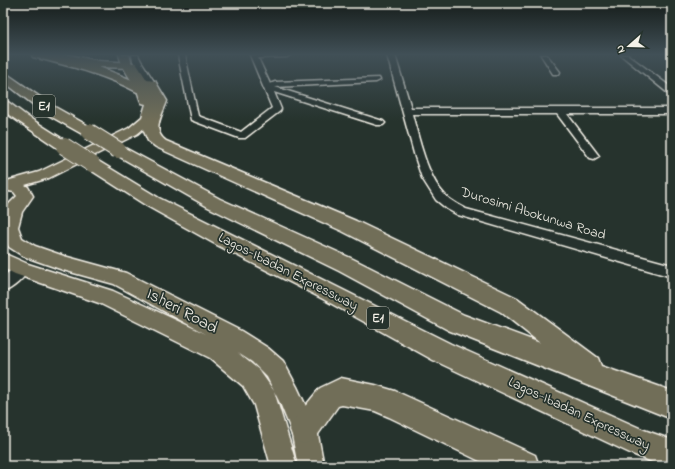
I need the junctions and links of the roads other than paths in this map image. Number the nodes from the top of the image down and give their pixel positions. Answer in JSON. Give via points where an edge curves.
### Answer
{"nodes":[{"id":1,"x":4,"y":77,"type":"edge"},
{"id":2,"x":114,"y":77,"type":"edge"},
{"id":3,"x":140,"y":77,"type":"edge"},
{"id":4,"x":143,"y":77,"type":"edge"},
{"id":5,"x":186,"y":77,"type":"edge"},
{"id":6,"x":263,"y":77,"type":"edge"},
{"id":7,"x":398,"y":77,"type":"edge"},
{"id":8,"x":652,"y":77,"type":"edge"},
{"id":9,"x":376,"y":80,"type":"dead end"},
{"id":10,"x":147,"y":88,"type":"junction"},
{"id":11,"x":268,"y":88,"type":"junction"},
{"id":12,"x":672,"y":92,"type":"edge"},
{"id":13,"x":3,"y":105,"type":"edge"},
{"id":14,"x":408,"y":111,"type":"junction"},
{"id":15,"x":560,"y":111,"type":"junction"},
{"id":16,"x":672,"y":111,"type":"edge"},
{"id":17,"x":380,"y":123,"type":"dead end"},
{"id":18,"x":120,"y":144,"type":"junction"},
{"id":19,"x":594,"y":156,"type":"dead end"},
{"id":20,"x":44,"y":176,"type":"junction"},
{"id":21,"x":4,"y":187,"type":"edge"},
{"id":22,"x":14,"y":208,"type":"edge"},
{"id":23,"x":3,"y":260,"type":"edge"},
{"id":24,"x":22,"y":269,"type":"junction"},
{"id":25,"x":672,"y":271,"type":"edge"},
{"id":26,"x":3,"y":286,"type":"edge"},
{"id":27,"x":610,"y":382,"type":"junction"},
{"id":28,"x":672,"y":405,"type":"edge"},
{"id":29,"x":304,"y":430,"type":"junction"},
{"id":30,"x":672,"y":455,"type":"edge"},
{"id":31,"x":284,"y":466,"type":"edge"},
{"id":32,"x":311,"y":466,"type":"edge"},
{"id":33,"x":524,"y":466,"type":"edge"}],
"edges":[{"from":1,"to":18,"type":"highway","name":"Lagos-Ibadan Expressway","number":"E1","bridge":true,"via":[[48,109],[89,132]]},
{"from":2,"to":10,"type":"highway"},
{"from":3,"to":10,"type":"highway"},
{"from":4,"to":10,"type":"street"},
{"from":5,"to":11,"type":"street","via":[[194,118],[242,136],[277,109]]},
{"from":6,"to":11,"type":"street"},
{"from":7,"to":14,"type":"street","name":"Durosimi Abokunwa Road"},
{"from":8,"to":12,"type":"street"},
{"from":9,"to":11,"type":"street","via":[[275,84]]},
{"from":10,"to":18,"type":"main road","via":[[152,100],[148,116]]},
{"from":10,"to":27,"type":"highway","via":[[161,101],[150,129],[153,138],[161,144],[349,226],[509,305]]},
{"from":11,"to":17,"type":"street"},
{"from":13,"to":30,"type":"highway","name":"Lagos-Ibadan Expressway","number":"E1","bridge":true,"via":[[159,205],[224,240],[332,293],[442,352],[640,443]]},
{"from":14,"to":15,"type":"street"},
{"from":14,"to":25,"type":"street","name":"Durosimi Abokunwa Road","via":[[428,178],[440,197],[451,206],[462,212]]},
{"from":15,"to":16,"type":"street"},
{"from":15,"to":19,"type":"street"},
{"from":18,"to":20,"type":"main road"},
{"from":18,"to":27,"type":"highway","name":"Lagos-Ibadan Expressway","number":"E1","via":[[207,199],[456,323]]},
{"from":20,"to":21,"type":"main road"},
{"from":20,"to":22,"type":"main road"},
{"from":21,"to":22,"type":"main road","via":[[23,190]]},
{"from":22,"to":29,"type":"main road","name":"Isheri Road","via":[[10,227],[15,242],[29,251],[119,278],[260,355],[275,369]]},
{"from":23,"to":24,"type":"main road","name":"Isheri Road"},
{"from":24,"to":26,"type":"street"},
{"from":24,"to":31,"type":"main road","name":"Isheri Road","via":[[106,297],[218,351],[251,378],[265,400]]},
{"from":27,"to":28,"type":"highway","name":"Lagos-Ibadan Expressway","number":"E1"},
{"from":29,"to":32,"type":"main road","name":"Isheri Road"},
{"from":29,"to":33,"type":"highway","via":[[330,397],[341,391],[394,405]]}]}
